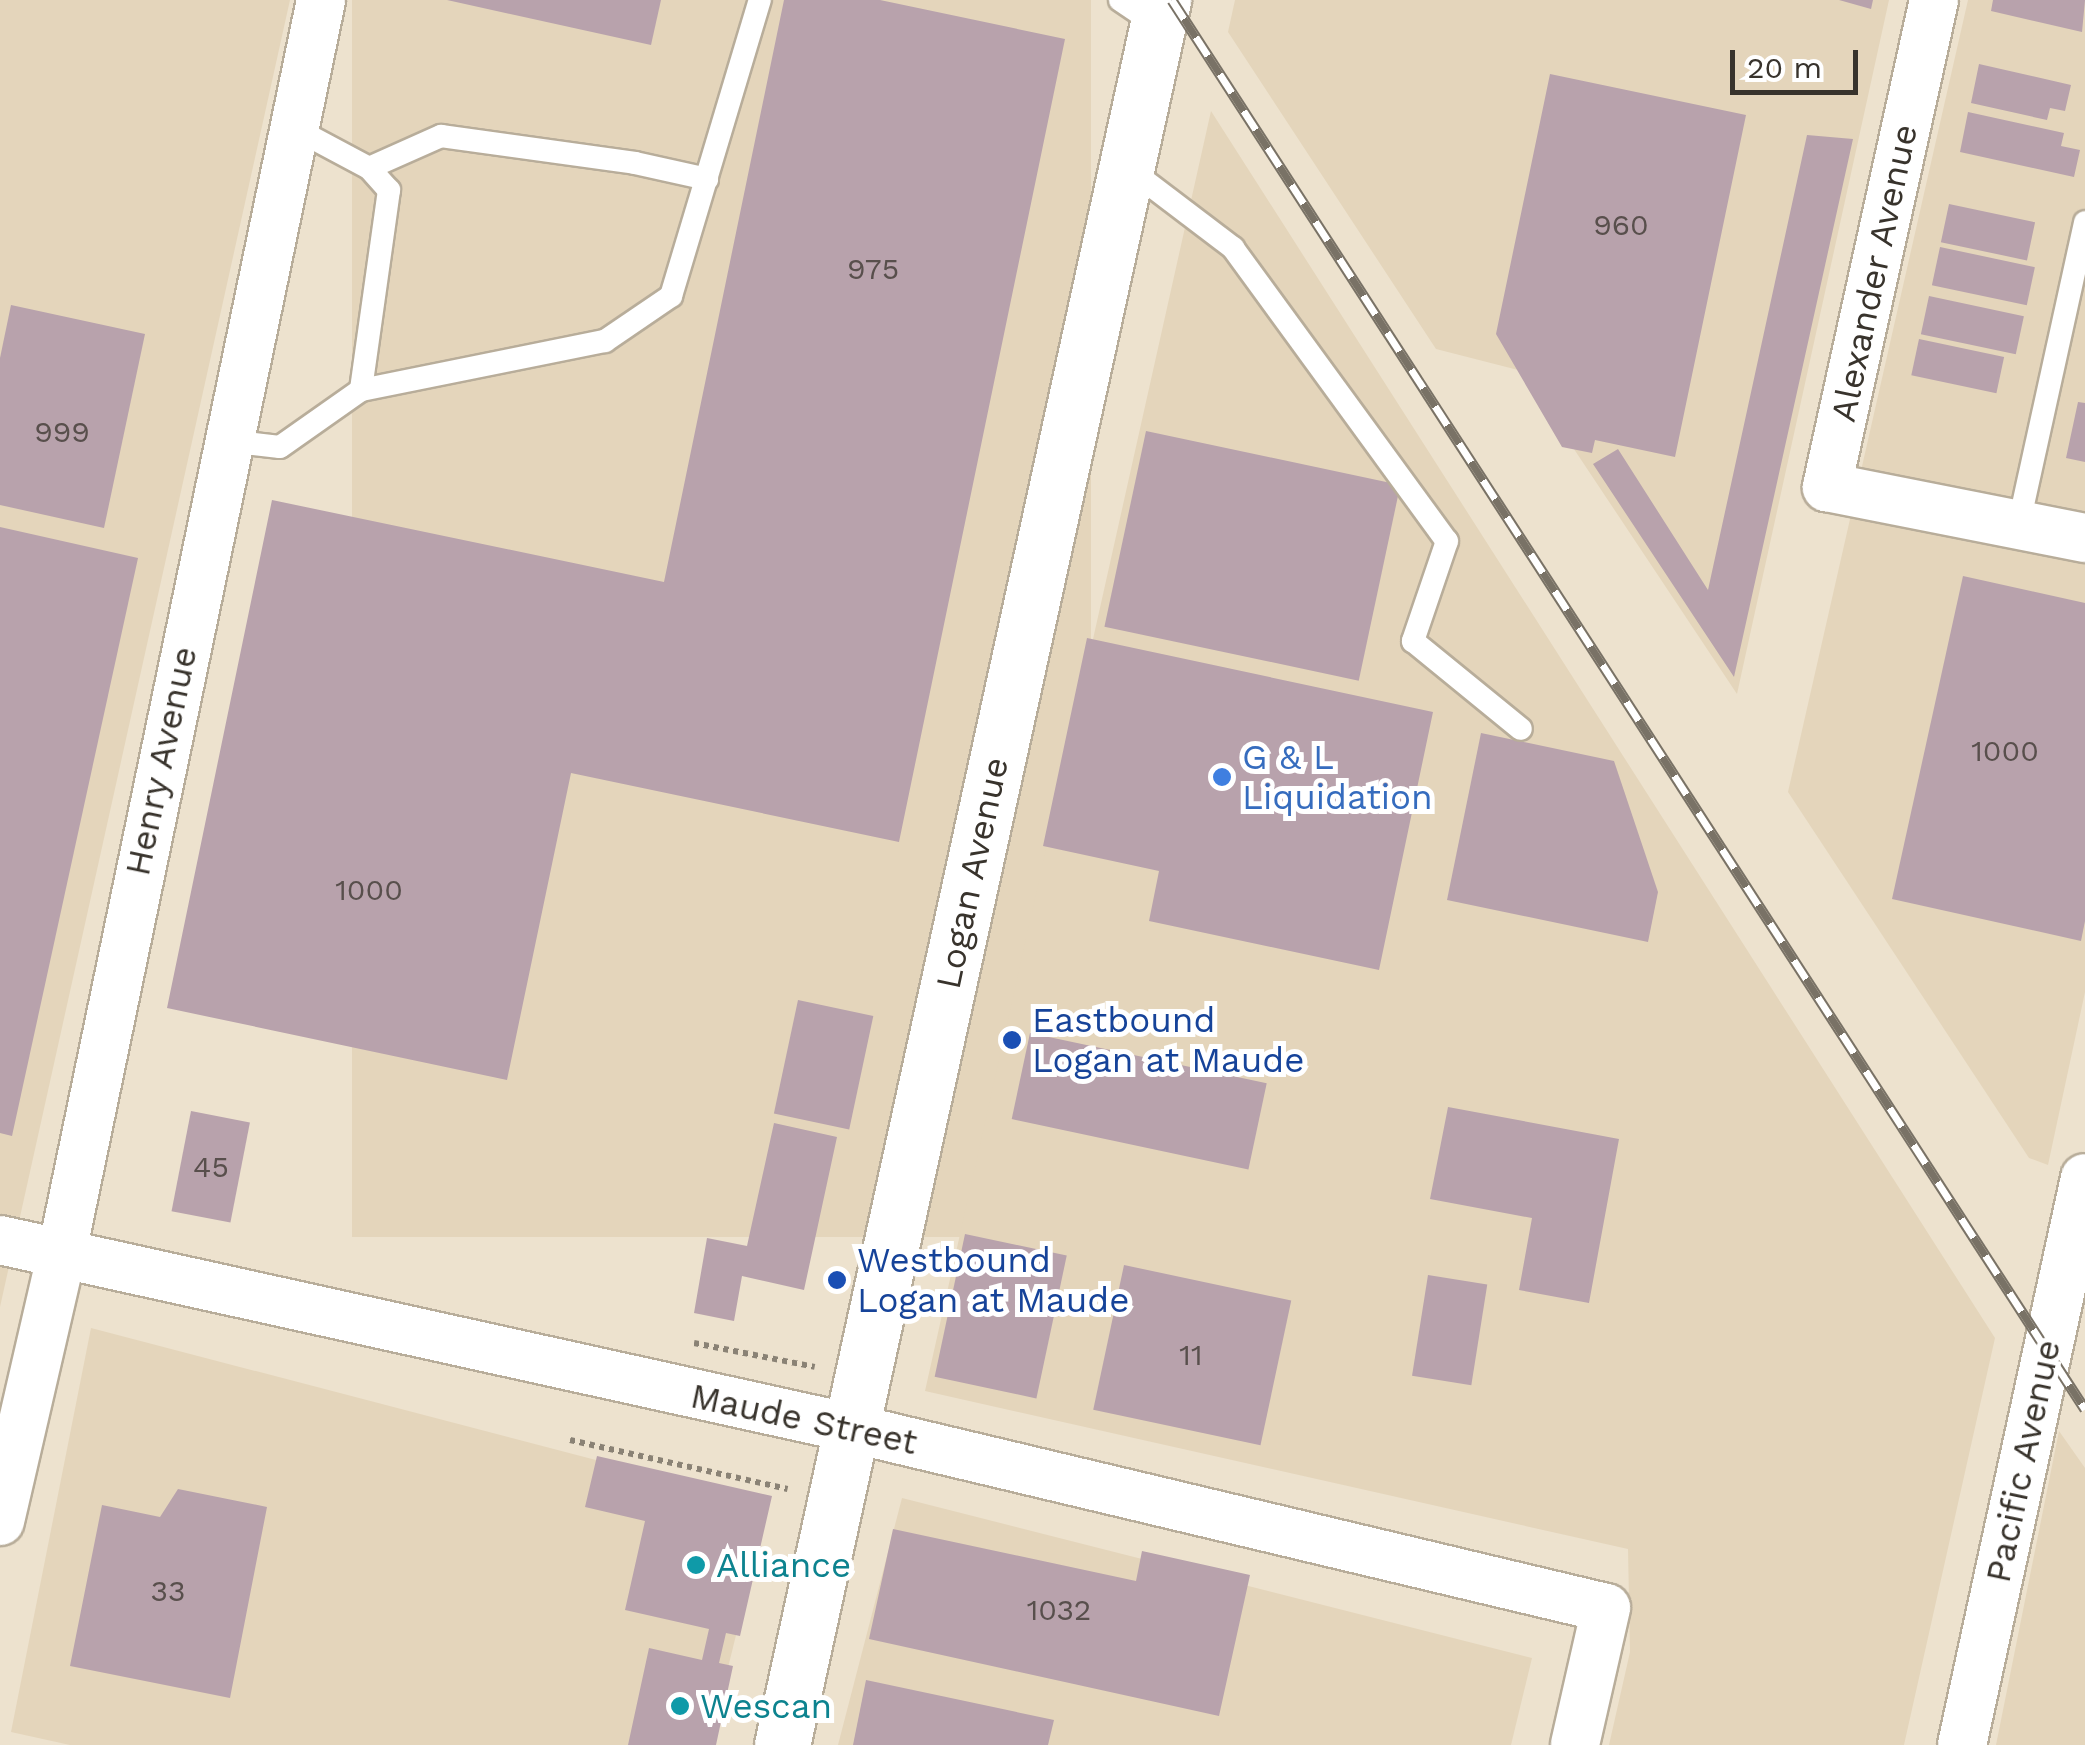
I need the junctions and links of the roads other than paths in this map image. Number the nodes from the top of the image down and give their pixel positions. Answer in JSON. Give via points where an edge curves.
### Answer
{"nodes":[{"id":1,"x":321,"y":0,"type":"edge"},
{"id":2,"x":760,"y":0,"type":"edge"},
{"id":3,"x":1934,"y":0,"type":"edge"},
{"id":4,"x":1147,"y":8,"type":"edge"},
{"id":5,"x":294,"y":128,"type":"junction"},
{"id":6,"x":1126,"y":166,"type":"junction"},
{"id":7,"x":368,"y":168,"type":"junction"},
{"id":8,"x":707,"y":179,"type":"junction"},
{"id":9,"x":2085,"y":222,"type":"edge"},
{"id":10,"x":360,"y":390,"type":"junction"},
{"id":11,"x":228,"y":441,"type":"junction"},
{"id":12,"x":2019,"y":523,"type":"junction"},
{"id":13,"x":2085,"y":538,"type":"edge"},
{"id":14,"x":1521,"y":729,"type":"dead end"},
{"id":15,"x":2085,"y":1178,"type":"edge"},
{"id":16,"x":0,"y":1240,"type":"edge"},
{"id":17,"x":62,"y":1252,"type":"junction"},
{"id":18,"x":851,"y":1428,"type":"junction"},
{"id":19,"x":0,"y":1521,"type":"edge"},
{"id":20,"x":782,"y":1745,"type":"edge"},
{"id":21,"x":1575,"y":1745,"type":"edge"},
{"id":22,"x":1962,"y":1745,"type":"edge"}],
"edges":[{"from":1,"to":5,"type":"street","name":"Henry Avenue"},
{"from":2,"to":8,"type":"lane"},
{"from":3,"to":12,"type":"street","name":"Alexander Avenue","via":[[1827,487]]},
{"from":4,"to":6,"type":"main road","name":"Logan Avenue"},
{"from":5,"to":7,"type":"lane"},
{"from":5,"to":11,"type":"street","name":"Henry Avenue"},
{"from":6,"to":14,"type":"lane","via":[[1233,248],[1448,541],[1414,641]]},
{"from":6,"to":18,"type":"main road","name":"Logan Avenue"},
{"from":7,"to":8,"type":"lane","via":[[440,136]]},
{"from":7,"to":10,"type":"lane","via":[[389,190]]},
{"from":8,"to":10,"type":"lane","via":[[671,296],[605,341]]},
{"from":9,"to":12,"type":"lane"},
{"from":10,"to":11,"type":"lane","via":[[280,447]]},
{"from":11,"to":17,"type":"street","name":"Henry Avenue"},
{"from":12,"to":13,"type":"street"},
{"from":15,"to":22,"type":"street","name":"Pacific Avenue"},
{"from":16,"to":17,"type":"street","name":"Maude Street"},
{"from":17,"to":18,"type":"street","name":"Maude Street"},
{"from":17,"to":19,"type":"street","name":"Henry Avenue"},
{"from":18,"to":20,"type":"main road","name":"Logan Avenue"},
{"from":18,"to":21,"type":"street","name":"Maude Street","via":[[1606,1608]]}]}
